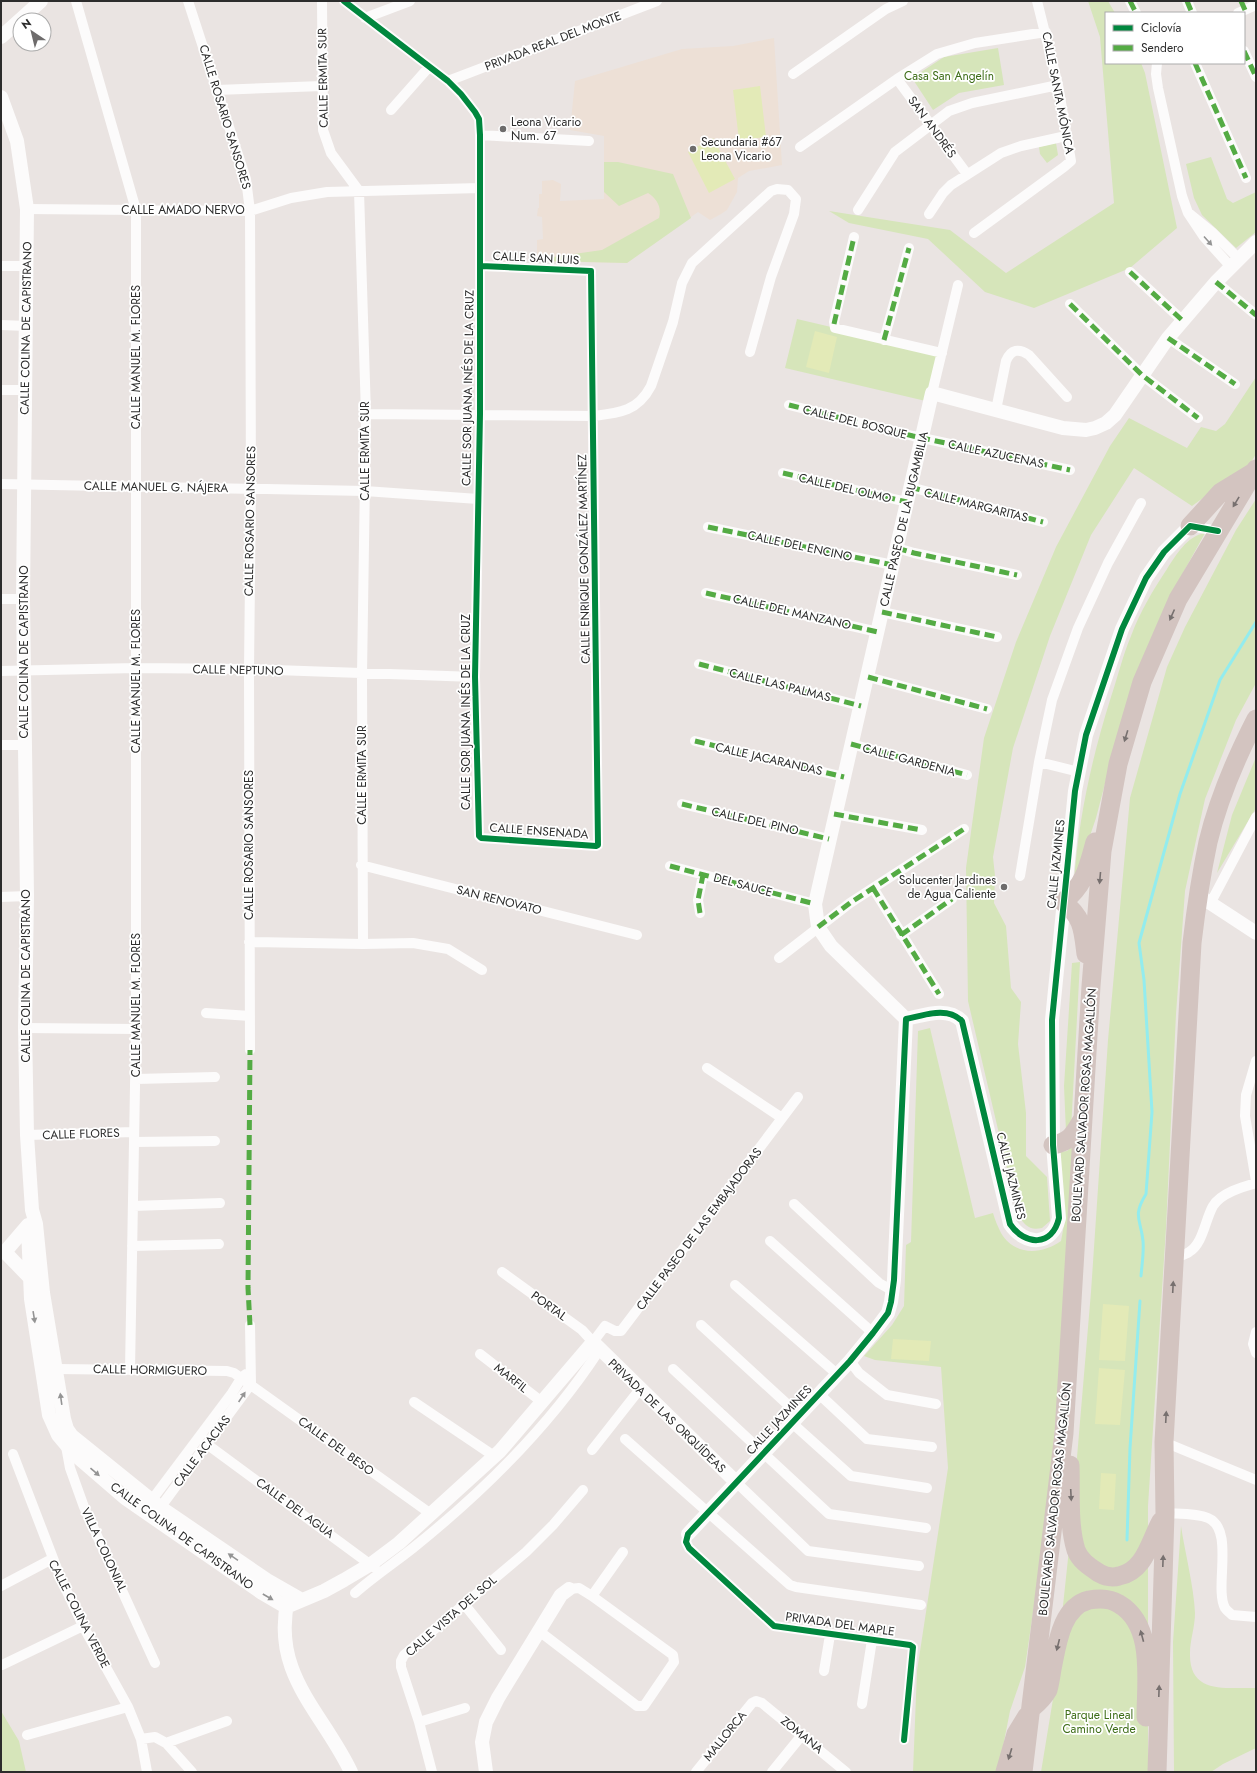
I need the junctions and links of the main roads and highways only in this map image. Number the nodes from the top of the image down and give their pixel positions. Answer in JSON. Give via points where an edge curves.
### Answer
{"nodes":[{"id":1,"x":1255,"y":470,"type":"edge"},
{"id":2,"x":1190,"y":526,"type":"road end"},
{"id":3,"x":1256,"y":719,"type":"edge"},
{"id":4,"x":1118,"y":764,"type":"junction"},
{"id":5,"x":1090,"y":1001,"type":"junction"},
{"id":6,"x":1082,"y":1118,"type":"junction"},
{"id":7,"x":1053,"y":1145,"type":"road end"},
{"id":8,"x":1066,"y":1400,"type":"junction"},
{"id":9,"x":1165,"y":1513,"type":"junction"},
{"id":10,"x":1031,"y":1710,"type":"junction"},
{"id":11,"x":1005,"y":1772,"type":"edge"},
{"id":12,"x":1024,"y":1772,"type":"edge"},
{"id":13,"x":1151,"y":1772,"type":"edge"},
{"id":14,"x":1157,"y":1772,"type":"edge"}],
"edges":[{"from":1,"to":2,"type":"highway","via":[[1221,492]]},
{"from":1,"to":4,"type":"highway","name":"BOULEVARD SALVADOR ROSAS MAGALLÓN","one_way":true,"via":[[1178,600],[1142,682]]},
{"from":9,"to":3,"type":"highway","one_way":true,"via":[[1164,1442],[1192,942],[1204,900],[1208,843],[1216,813]]},
{"from":4,"to":5,"type":"highway","name":"BOULEVARD SALVADOR ROSAS MAGALLÓN","one_way":true,"via":[[1102,851]]},
{"from":4,"to":5,"type":"highway","via":[[1085,875],[1077,891],[1063,902],[1073,909],[1081,922]]},
{"from":5,"to":6,"type":"highway","name":"BOULEVARD SALVADOR ROSAS MAGALLÓN"},
{"from":6,"to":7,"type":"highway","via":[[1069,1139]]},
{"from":6,"to":8,"type":"highway","name":"BOULEVARD SALVADOR ROSAS MAGALLÓN"},
{"from":8,"to":9,"type":"highway","one_way":true,"via":[[1073,1538],[1077,1552],[1086,1565],[1103,1576],[1114,1578],[1126,1575],[1137,1568]]},
{"from":8,"to":10,"type":"highway","name":"BOULEVARD SALVADOR ROSAS MAGALLÓN"},
{"from":14,"to":9,"type":"highway","one_way":true},
{"from":10,"to":11,"type":"highway","one_way":true,"via":[[1016,1734]]},
{"from":10,"to":12,"type":"highway","name":"BOULEVARD SALVADOR ROSAS MAGALLÓN"},
{"from":13,"to":10,"type":"highway","one_way":true,"via":[[1147,1732],[1146,1657],[1142,1634],[1135,1618],[1115,1601],[1100,1598],[1084,1602],[1070,1613],[1061,1632],[1048,1688],[1040,1702]]}]}
